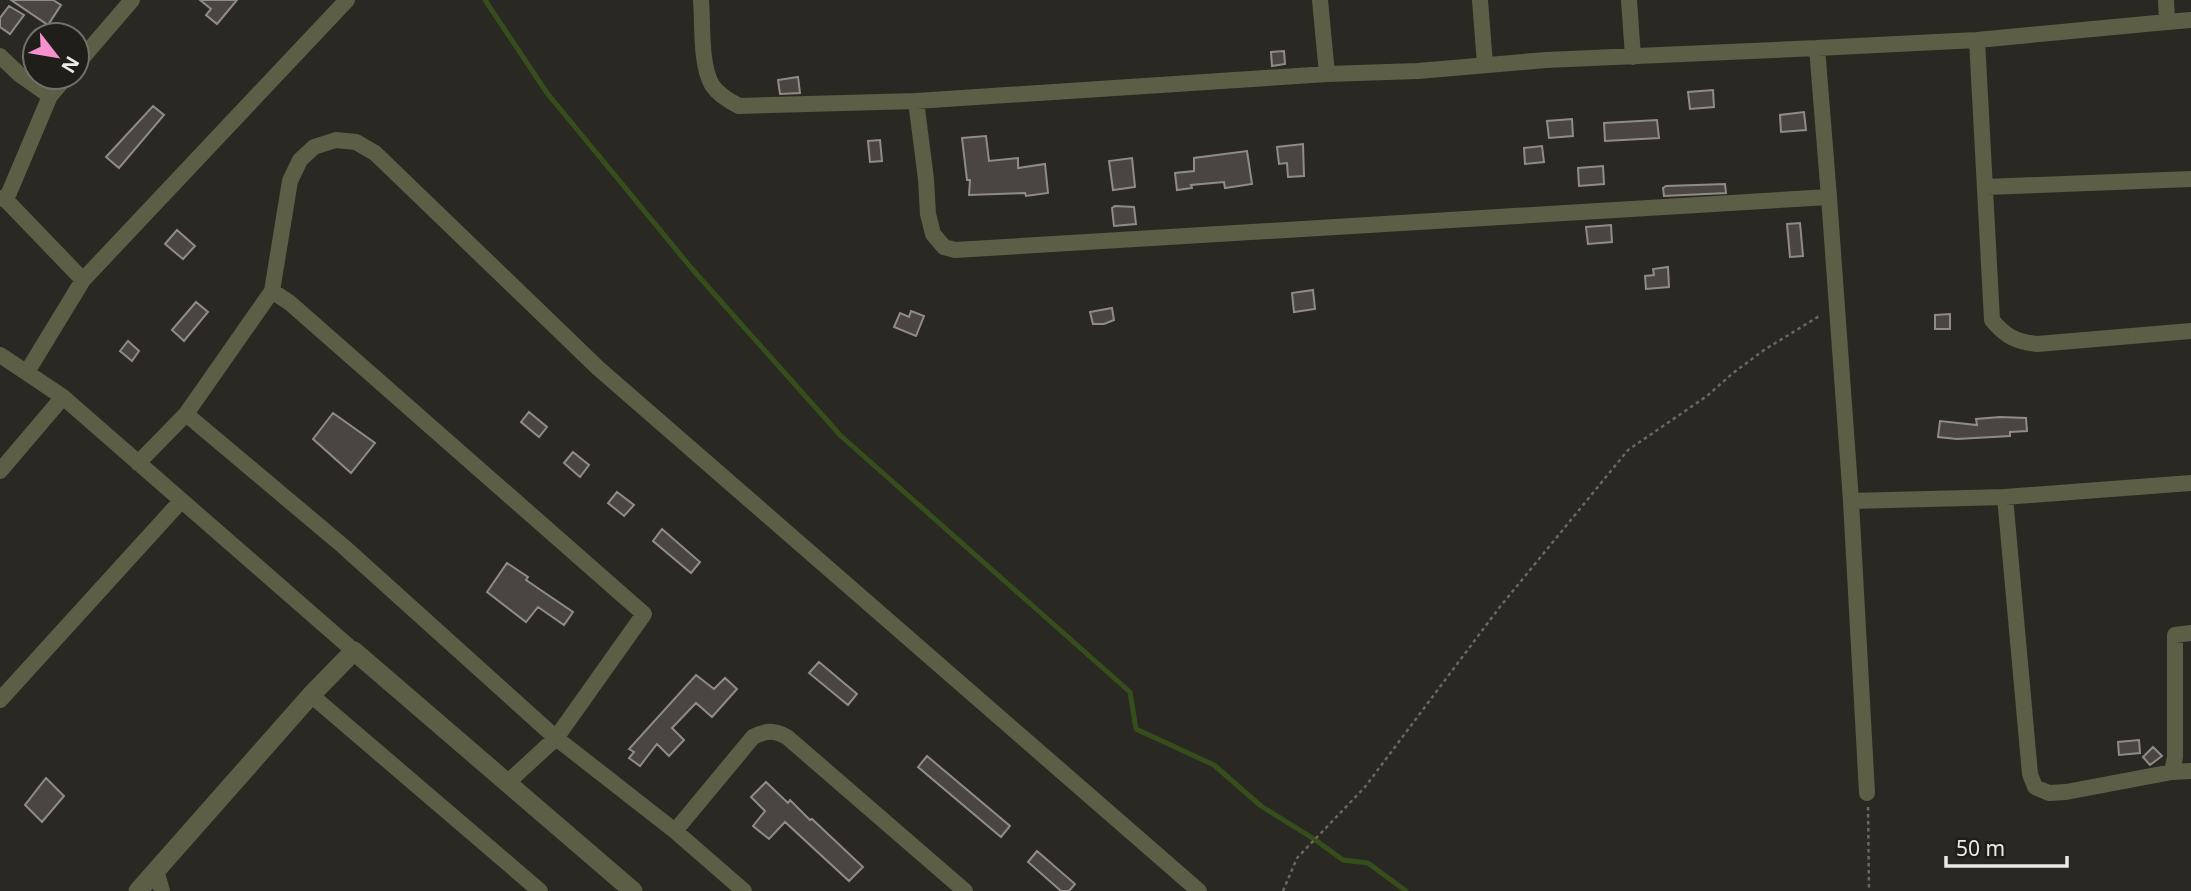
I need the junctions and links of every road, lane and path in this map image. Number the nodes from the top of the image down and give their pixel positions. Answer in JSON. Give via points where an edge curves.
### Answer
{"nodes":[{"id":1,"x":132,"y":0,"type":"edge"},
{"id":2,"x":347,"y":0,"type":"edge"},
{"id":3,"x":701,"y":0,"type":"edge"},
{"id":4,"x":1320,"y":0,"type":"edge"},
{"id":5,"x":1480,"y":0,"type":"edge"},
{"id":6,"x":1629,"y":0,"type":"edge"},
{"id":7,"x":2166,"y":0,"type":"edge"},
{"id":8,"x":2191,"y":20,"type":"edge"},
{"id":9,"x":2167,"y":22,"type":"junction"},
{"id":10,"x":1977,"y":40,"type":"junction"},
{"id":11,"x":91,"y":48,"type":"edge"},
{"id":12,"x":1817,"y":48,"type":"junction"},
{"id":13,"x":0,"y":56,"type":"edge"},
{"id":14,"x":1633,"y":57,"type":"junction"},
{"id":15,"x":1485,"y":64,"type":"junction"},
{"id":16,"x":1327,"y":74,"type":"junction"},
{"id":17,"x":54,"y":91,"type":"edge"},
{"id":18,"x":50,"y":96,"type":"junction"},
{"id":19,"x":916,"y":101,"type":"junction"},
{"id":20,"x":2191,"y":178,"type":"edge"},
{"id":21,"x":1986,"y":187,"type":"junction"},
{"id":22,"x":1829,"y":197,"type":"junction"},
{"id":23,"x":3,"y":199,"type":"edge"},
{"id":24,"x":83,"y":280,"type":"junction"},
{"id":25,"x":272,"y":292,"type":"junction"},
{"id":26,"x":1836,"y":306,"type":"junction"},
{"id":27,"x":2191,"y":331,"type":"edge"},
{"id":28,"x":0,"y":355,"type":"edge"},
{"id":29,"x":27,"y":372,"type":"junction"},
{"id":30,"x":63,"y":397,"type":"junction"},
{"id":31,"x":186,"y":414,"type":"junction"},
{"id":32,"x":138,"y":463,"type":"junction"},
{"id":33,"x":0,"y":471,"type":"edge"},
{"id":34,"x":2191,"y":483,"type":"edge"},
{"id":35,"x":2005,"y":497,"type":"junction"},
{"id":36,"x":181,"y":501,"type":"junction"},
{"id":37,"x":1851,"y":501,"type":"junction"},
{"id":38,"x":2191,"y":633,"type":"edge"},
{"id":39,"x":354,"y":650,"type":"junction"},
{"id":40,"x":311,"y":695,"type":"junction"},
{"id":41,"x":0,"y":700,"type":"edge"},
{"id":42,"x":556,"y":738,"type":"junction"},
{"id":43,"x":2191,"y":771,"type":"edge"},
{"id":44,"x":2172,"y":772,"type":"junction"},
{"id":45,"x":507,"y":783,"type":"junction"},
{"id":46,"x":1867,"y":793,"type":"joint"},
{"id":47,"x":675,"y":831,"type":"junction"},
{"id":48,"x":156,"y":870,"type":"junction"},
{"id":49,"x":138,"y":891,"type":"edge"},
{"id":50,"x":162,"y":891,"type":"edge"},
{"id":51,"x":540,"y":891,"type":"edge"},
{"id":52,"x":633,"y":891,"type":"edge"},
{"id":53,"x":744,"y":891,"type":"edge"},
{"id":54,"x":965,"y":891,"type":"edge"},
{"id":55,"x":1199,"y":891,"type":"edge"},
{"id":56,"x":1283,"y":891,"type":"edge"},
{"id":57,"x":1869,"y":891,"type":"edge"}],
"edges":[{"from":1,"to":11,"type":"street"},
{"from":2,"to":24,"type":"street"},
{"from":3,"to":19,"type":"street","via":[[709,76],[713,86],[739,106]]},
{"from":4,"to":16,"type":"street"},
{"from":5,"to":15,"type":"street"},
{"from":6,"to":14,"type":"street"},
{"from":7,"to":9,"type":"street"},
{"from":8,"to":9,"type":"street"},
{"from":9,"to":10,"type":"street"},
{"from":10,"to":12,"type":"street"},
{"from":10,"to":21,"type":"street"},
{"from":12,"to":14,"type":"street"},
{"from":12,"to":22,"type":"street"},
{"from":13,"to":18,"type":"street"},
{"from":14,"to":15,"type":"street"},
{"from":15,"to":16,"type":"street"},
{"from":16,"to":19,"type":"street"},
{"from":17,"to":18,"type":"street"},
{"from":18,"to":23,"type":"street"},
{"from":19,"to":22,"type":"street","via":[[930,224],[944,247],[955,250]]},
{"from":20,"to":21,"type":"street"},
{"from":21,"to":27,"type":"street","via":[[1992,320],[2003,334],[2037,344]]},
{"from":22,"to":26,"type":"street"},
{"from":23,"to":24,"type":"street"},
{"from":24,"to":29,"type":"street"},
{"from":25,"to":31,"type":"street"},
{"from":25,"to":42,"type":"street","via":[[644,614]]},
{"from":25,"to":55,"type":"street","via":[[290,181],[300,160],[314,147],[336,140],[356,142],[375,153],[598,369]]},
{"from":26,"to":37,"type":"street"},
{"from":26,"to":56,"type":"path","via":[[1764,350],[1628,450],[1499,608],[1365,787],[1297,858]]},
{"from":28,"to":29,"type":"street"},
{"from":29,"to":30,"type":"street"},
{"from":30,"to":32,"type":"street"},
{"from":30,"to":33,"type":"street"},
{"from":31,"to":32,"type":"street"},
{"from":31,"to":42,"type":"street","via":[[343,546]]},
{"from":32,"to":36,"type":"street"},
{"from":34,"to":35,"type":"street"},
{"from":35,"to":37,"type":"street"},
{"from":35,"to":44,"type":"street","via":[[2030,774],[2035,788],[2066,792]]},
{"from":36,"to":39,"type":"street"},
{"from":36,"to":41,"type":"street"},
{"from":37,"to":46,"type":"street"},
{"from":38,"to":44,"type":"street","via":[[2175,635]]},
{"from":39,"to":40,"type":"street"},
{"from":39,"to":45,"type":"street"},
{"from":40,"to":48,"type":"street"},
{"from":40,"to":51,"type":"street"},
{"from":42,"to":45,"type":"street"},
{"from":42,"to":47,"type":"street"},
{"from":43,"to":44,"type":"street"},
{"from":45,"to":52,"type":"street"},
{"from":46,"to":57,"type":"path"},
{"from":47,"to":53,"type":"street"},
{"from":47,"to":54,"type":"street","via":[[753,737],[775,731]]},
{"from":48,"to":49,"type":"street"},
{"from":48,"to":50,"type":"street"}]}
